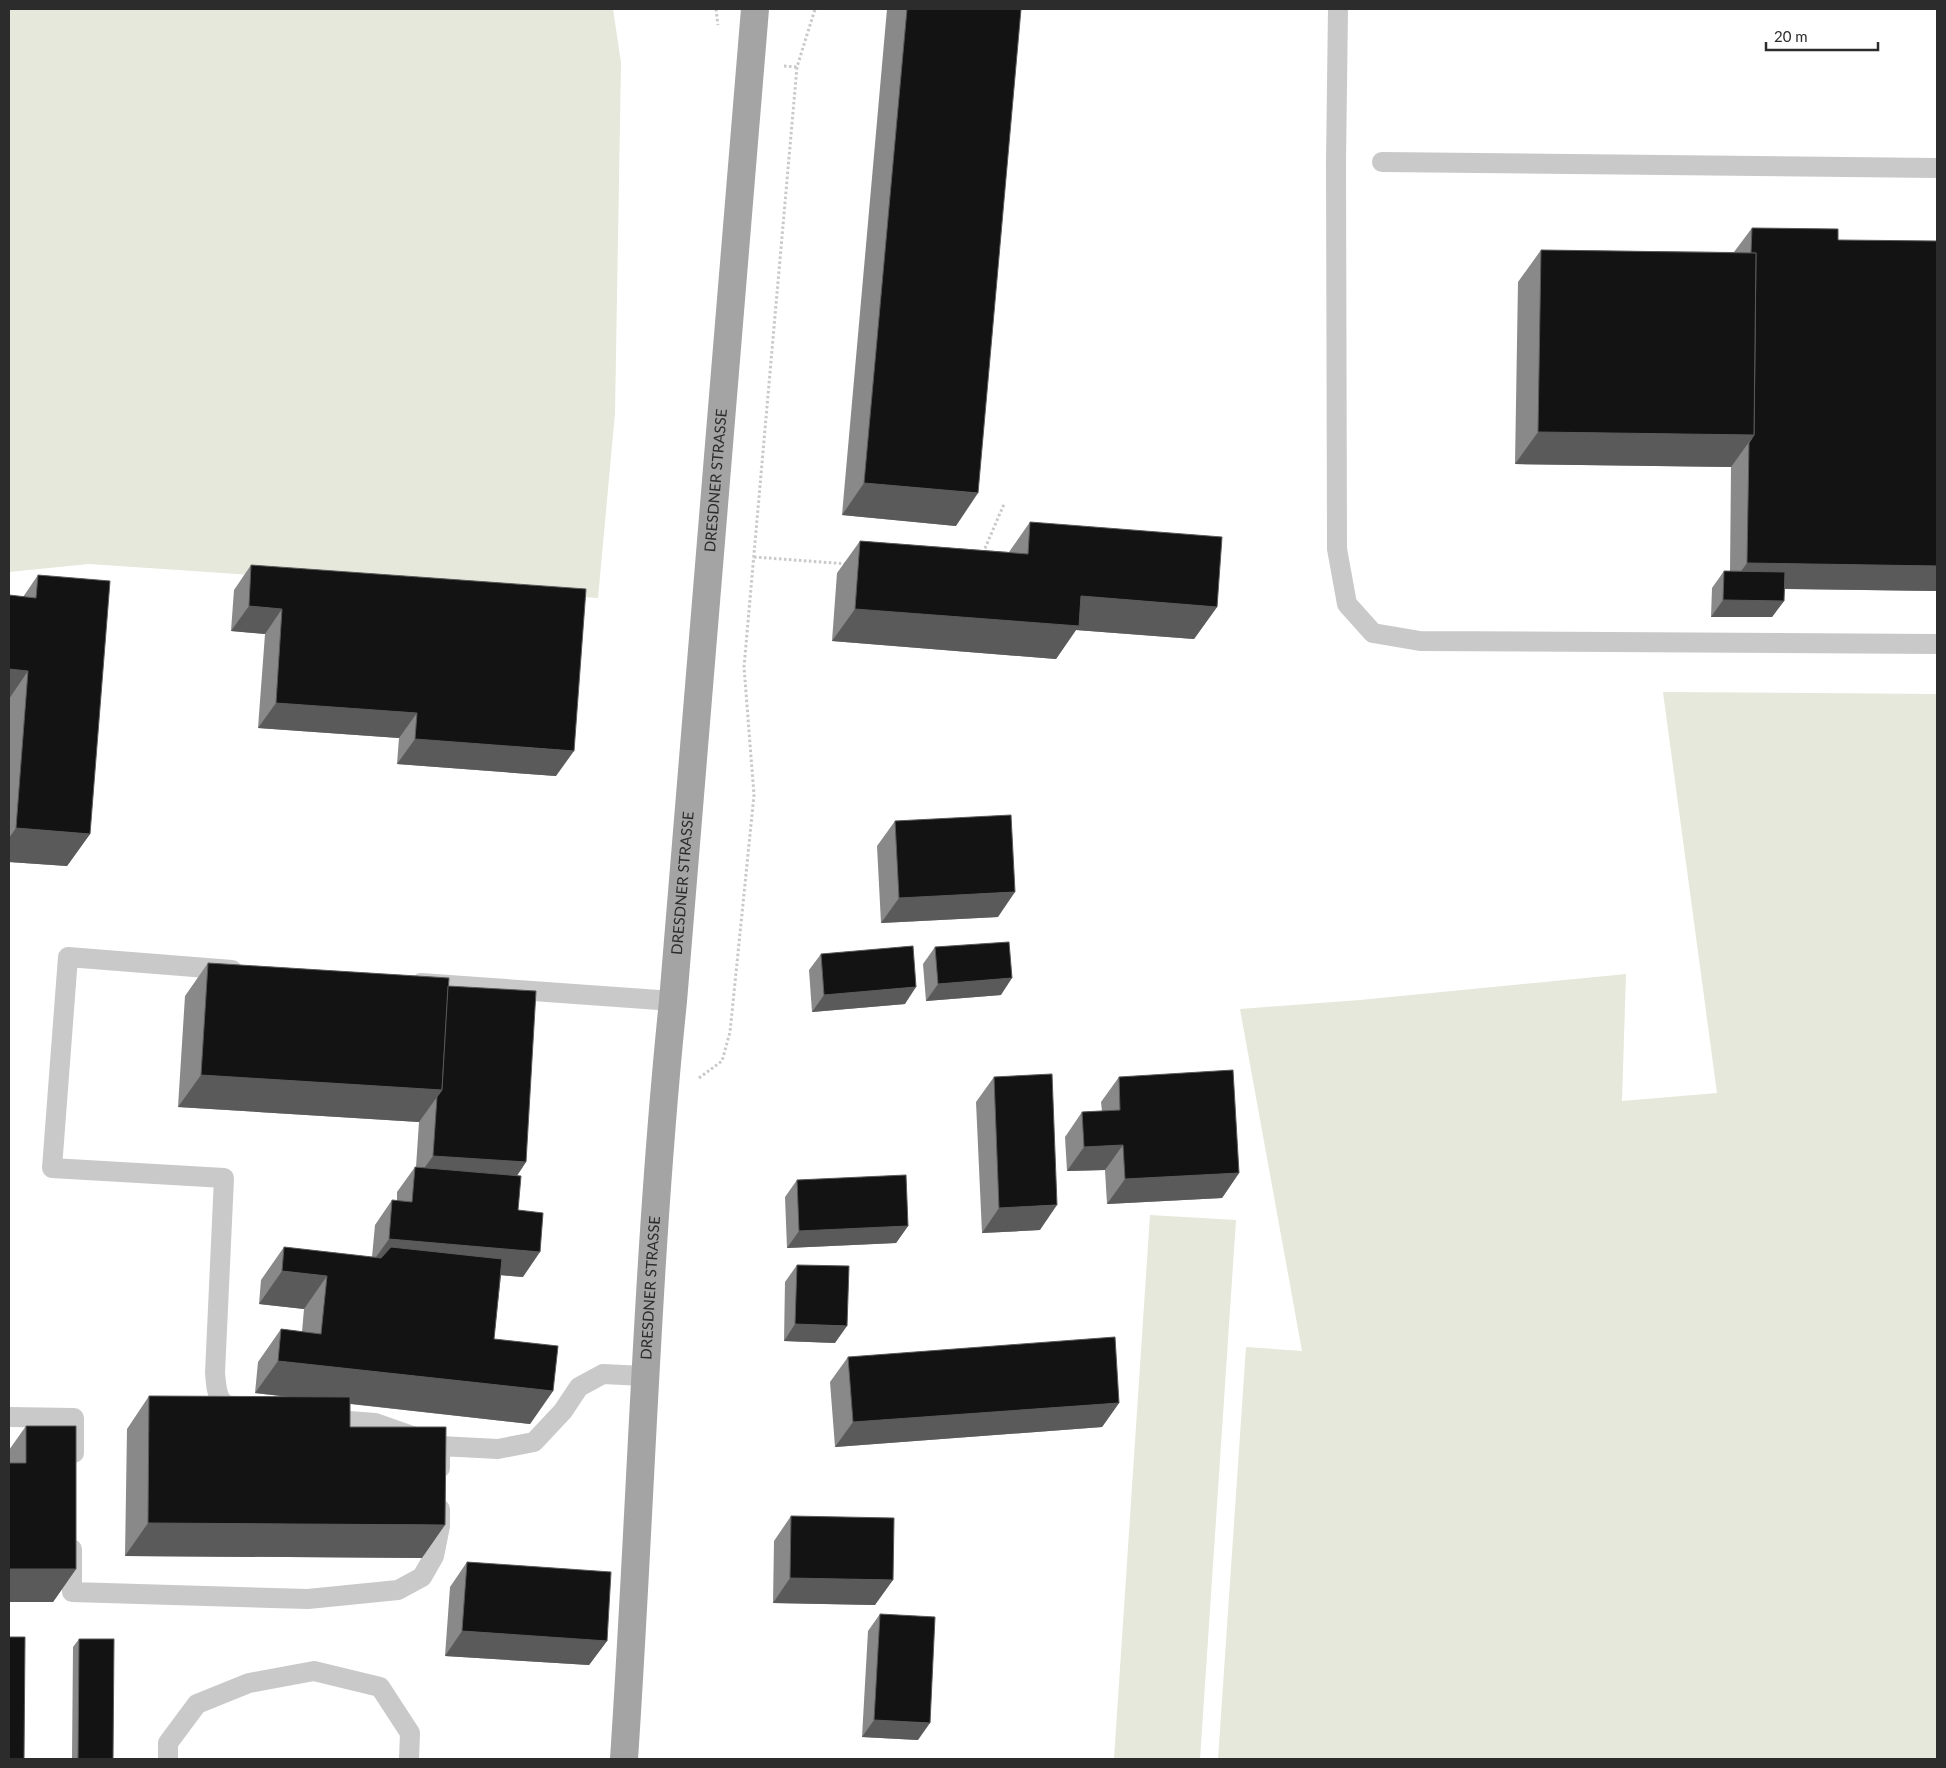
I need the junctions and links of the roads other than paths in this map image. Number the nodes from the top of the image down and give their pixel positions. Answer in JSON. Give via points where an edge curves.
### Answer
{"nodes":[{"id":1,"x":755,"y":9,"type":"edge"},
{"id":2,"x":1338,"y":9,"type":"edge"},
{"id":3,"x":1382,"y":162,"type":"dead end"},
{"id":4,"x":1937,"y":168,"type":"edge"},
{"id":5,"x":1937,"y":644,"type":"edge"},
{"id":6,"x":249,"y":971,"type":"edge"},
{"id":7,"x":406,"y":982,"type":"edge"},
{"id":8,"x":673,"y":1001,"type":"junction"},
{"id":9,"x":644,"y":1376,"type":"junction"},
{"id":10,"x":258,"y":1413,"type":"edge"},
{"id":11,"x":9,"y":1417,"type":"edge"},
{"id":12,"x":307,"y":1417,"type":"edge"},
{"id":13,"x":440,"y":1446,"type":"junction"},
{"id":14,"x":73,"y":1476,"type":"edge"},
{"id":15,"x":72,"y":1534,"type":"edge"},
{"id":16,"x":168,"y":1759,"type":"edge"},
{"id":17,"x":410,"y":1759,"type":"edge"},
{"id":18,"x":624,"y":1759,"type":"edge"}],
"edges":[{"from":1,"to":8,"type":"main road","name":"DRESDNER STRASSE"},
{"from":2,"to":5,"type":"lane","via":[[1337,549],[1347,604],[1373,633],[1420,641]]},
{"from":3,"to":4,"type":"lane"},
{"from":6,"to":10,"type":"lane","via":[[68,957],[52,1168],[224,1178],[214,1373],[216,1393],[227,1407]]},
{"from":7,"to":8,"type":"lane"},
{"from":8,"to":9,"type":"main road","name":"DRESDNER STRASSE","via":[[664,1084]]},
{"from":9,"to":13,"type":"lane","via":[[603,1374],[580,1387],[534,1442],[498,1449]]},
{"from":9,"to":18,"type":"main road","name":"DRESDNER STRASSE"},
{"from":11,"to":14,"type":"lane","via":[[74,1418]]},
{"from":12,"to":13,"type":"lane","via":[[376,1423]]},
{"from":13,"to":15,"type":"lane","via":[[440,1526],[434,1556],[422,1578],[398,1590],[308,1599],[72,1592]]},
{"from":16,"to":17,"type":"lane","via":[[168,1743],[197,1704],[250,1683],[314,1670],[380,1687],[410,1733]]}]}
